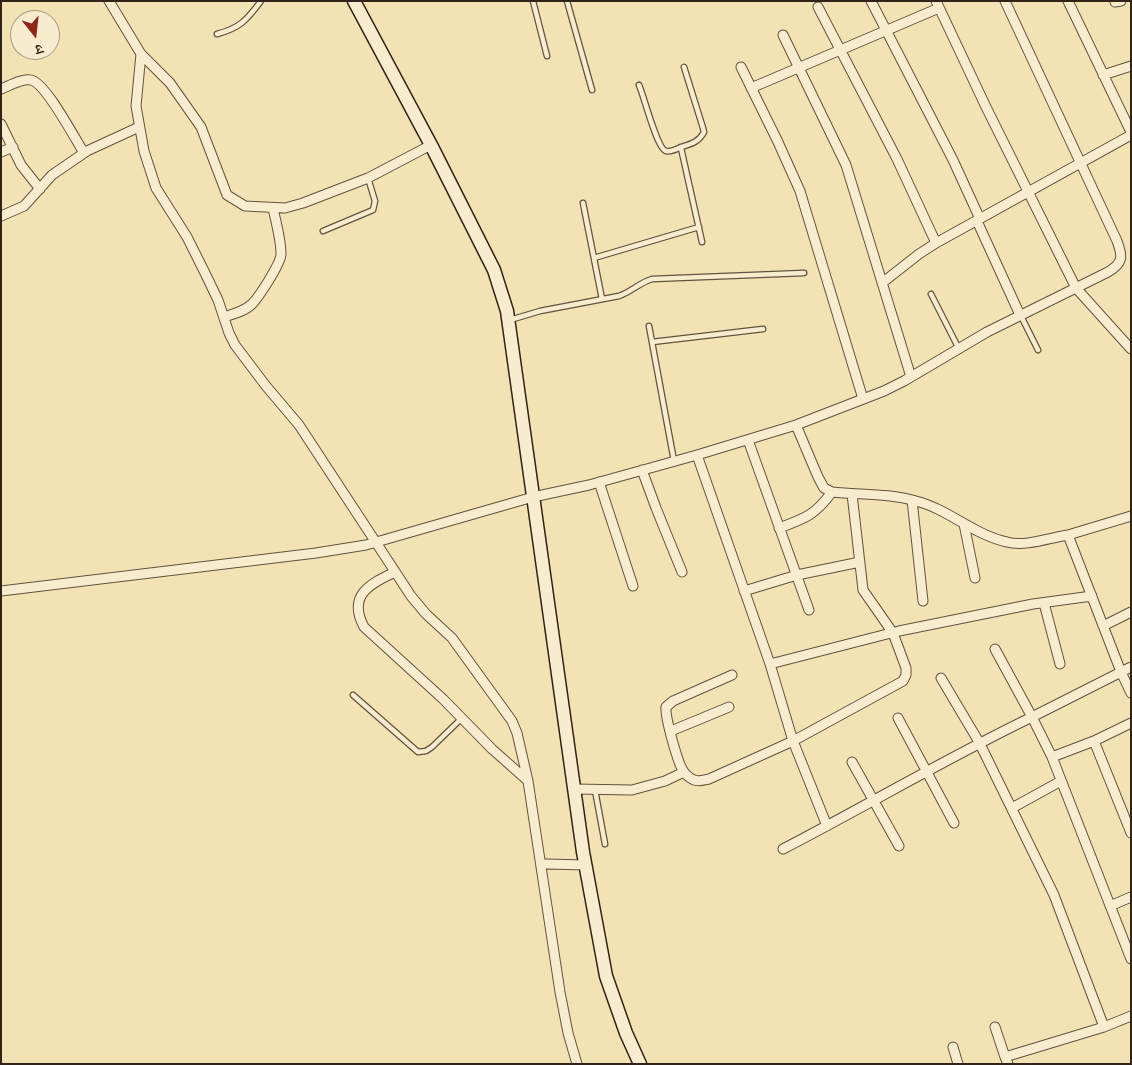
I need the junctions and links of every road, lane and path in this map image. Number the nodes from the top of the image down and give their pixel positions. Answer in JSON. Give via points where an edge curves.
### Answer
{"nodes":[{"id":1,"x":109,"y":1,"type":"edge"},
{"id":2,"x":261,"y":1,"type":"edge"},
{"id":3,"x":354,"y":1,"type":"edge"},
{"id":4,"x":533,"y":1,"type":"edge"},
{"id":5,"x":567,"y":1,"type":"edge"},
{"id":6,"x":870,"y":1,"type":"edge"},
{"id":7,"x":1004,"y":1,"type":"edge"},
{"id":8,"x":1068,"y":1,"type":"edge"},
{"id":9,"x":938,"y":5,"type":"edge"},
{"id":10,"x":818,"y":7,"type":"dead end"},
{"id":11,"x":885,"y":30,"type":"junction"},
{"id":12,"x":217,"y":34,"type":"dead end"},
{"id":13,"x":783,"y":35,"type":"dead end"},
{"id":14,"x":840,"y":50,"type":"junction"},
{"id":15,"x":141,"y":54,"type":"junction"},
{"id":16,"x":547,"y":56,"type":"dead end"},
{"id":17,"x":1131,"y":66,"type":"edge"},
{"id":18,"x":684,"y":67,"type":"dead end"},
{"id":19,"x":741,"y":67,"type":"dead end"},
{"id":20,"x":798,"y":67,"type":"junction"},
{"id":21,"x":1103,"y":75,"type":"junction"},
{"id":22,"x":639,"y":85,"type":"dead end"},
{"id":23,"x":751,"y":88,"type":"junction"},
{"id":24,"x":1,"y":89,"type":"edge"},
{"id":25,"x":592,"y":90,"type":"dead end"},
{"id":26,"x":1,"y":124,"type":"edge"},
{"id":27,"x":139,"y":127,"type":"junction"},
{"id":28,"x":1131,"y":134,"type":"edge"},
{"id":29,"x":431,"y":145,"type":"junction"},
{"id":30,"x":13,"y":147,"type":"junction"},
{"id":31,"x":680,"y":148,"type":"junction"},
{"id":32,"x":1,"y":152,"type":"edge"},
{"id":33,"x":84,"y":153,"type":"junction"},
{"id":34,"x":1080,"y":164,"type":"junction"},
{"id":35,"x":368,"y":178,"type":"junction"},
{"id":36,"x":40,"y":189,"type":"junction"},
{"id":37,"x":1029,"y":192,"type":"junction"},
{"id":38,"x":583,"y":203,"type":"dead end"},
{"id":39,"x":272,"y":208,"type":"junction"},
{"id":40,"x":1,"y":216,"type":"edge"},
{"id":41,"x":979,"y":220,"type":"junction"},
{"id":42,"x":699,"y":227,"type":"junction"},
{"id":43,"x":323,"y":231,"type":"dead end"},
{"id":44,"x":702,"y":242,"type":"dead end"},
{"id":45,"x":936,"y":243,"type":"junction"},
{"id":46,"x":594,"y":258,"type":"junction"},
{"id":47,"x":804,"y":273,"type":"dead end"},
{"id":48,"x":882,"y":283,"type":"junction"},
{"id":49,"x":1076,"y":288,"type":"junction"},
{"id":50,"x":931,"y":294,"type":"dead end"},
{"id":51,"x":602,"y":299,"type":"junction"},
{"id":52,"x":1020,"y":315,"type":"junction"},
{"id":53,"x":224,"y":317,"type":"junction"},
{"id":54,"x":508,"y":320,"type":"junction"},
{"id":55,"x":649,"y":326,"type":"dead end"},
{"id":56,"x":763,"y":329,"type":"dead end"},
{"id":57,"x":652,"y":342,"type":"junction"},
{"id":58,"x":958,"y":347,"type":"junction"},
{"id":59,"x":1131,"y":349,"type":"edge"},
{"id":60,"x":1038,"y":350,"type":"dead end"},
{"id":61,"x":911,"y":376,"type":"junction"},
{"id":62,"x":863,"y":399,"type":"junction"},
{"id":63,"x":796,"y":425,"type":"junction"},
{"id":64,"x":748,"y":440,"type":"junction"},
{"id":65,"x":697,"y":455,"type":"junction"},
{"id":66,"x":674,"y":461,"type":"junction"},
{"id":67,"x":642,"y":470,"type":"junction"},
{"id":68,"x":599,"y":482,"type":"junction"},
{"id":69,"x":832,"y":492,"type":"junction"},
{"id":70,"x":852,"y":494,"type":"junction"},
{"id":71,"x":533,"y":497,"type":"junction"},
{"id":72,"x":912,"y":500,"type":"junction"},
{"id":73,"x":1131,"y":516,"type":"edge"},
{"id":74,"x":964,"y":524,"type":"junction"},
{"id":75,"x":780,"y":528,"type":"junction"},
{"id":76,"x":1068,"y":535,"type":"junction"},
{"id":77,"x":376,"y":541,"type":"junction"},
{"id":78,"x":860,"y":562,"type":"junction"},
{"id":79,"x":395,"y":572,"type":"junction"},
{"id":80,"x":682,"y":572,"type":"dead end"},
{"id":81,"x":797,"y":576,"type":"junction"},
{"id":82,"x":975,"y":578,"type":"dead end"},
{"id":83,"x":633,"y":586,"type":"dead end"},
{"id":84,"x":744,"y":590,"type":"junction"},
{"id":85,"x":1,"y":591,"type":"edge"},
{"id":86,"x":1092,"y":596,"type":"junction"},
{"id":87,"x":923,"y":601,"type":"dead end"},
{"id":88,"x":1044,"y":603,"type":"junction"},
{"id":89,"x":810,"y":610,"type":"dead end"},
{"id":90,"x":1131,"y":612,"type":"edge"},
{"id":91,"x":1103,"y":626,"type":"junction"},
{"id":92,"x":893,"y":633,"type":"junction"},
{"id":93,"x":995,"y":649,"type":"dead end"},
{"id":94,"x":770,"y":664,"type":"junction"},
{"id":95,"x":1060,"y":664,"type":"dead end"},
{"id":96,"x":1131,"y":667,"type":"edge"},
{"id":97,"x":1121,"y":672,"type":"junction"},
{"id":98,"x":732,"y":675,"type":"dead end"},
{"id":99,"x":941,"y":678,"type":"dead end"},
{"id":100,"x":1131,"y":693,"type":"edge"},
{"id":101,"x":352,"y":695,"type":"dead end"},
{"id":102,"x":729,"y":707,"type":"dead end"},
{"id":103,"x":1032,"y":717,"type":"junction"},
{"id":104,"x":462,"y":718,"type":"junction"},
{"id":105,"x":898,"y":718,"type":"dead end"},
{"id":106,"x":1131,"y":723,"type":"edge"},
{"id":107,"x":671,"y":731,"type":"junction"},
{"id":108,"x":1094,"y":740,"type":"junction"},
{"id":109,"x":793,"y":741,"type":"junction"},
{"id":110,"x":979,"y":742,"type":"junction"},
{"id":111,"x":1052,"y":757,"type":"junction"},
{"id":112,"x":852,"y":762,"type":"dead end"},
{"id":113,"x":684,"y":772,"type":"junction"},
{"id":114,"x":927,"y":772,"type":"junction"},
{"id":115,"x":528,"y":781,"type":"junction"},
{"id":116,"x":1061,"y":781,"type":"junction"},
{"id":117,"x":574,"y":789,"type":"junction"},
{"id":118,"x":595,"y":790,"type":"junction"},
{"id":119,"x":875,"y":801,"type":"junction"},
{"id":120,"x":1012,"y":808,"type":"junction"},
{"id":121,"x":954,"y":823,"type":"dead end"},
{"id":122,"x":827,"y":826,"type":"junction"},
{"id":123,"x":1131,"y":832,"type":"edge"},
{"id":124,"x":605,"y":844,"type":"dead end"},
{"id":125,"x":899,"y":846,"type":"dead end"},
{"id":126,"x":782,"y":849,"type":"dead end"},
{"id":127,"x":546,"y":864,"type":"dead end"},
{"id":128,"x":586,"y":865,"type":"junction"},
{"id":129,"x":1131,"y":897,"type":"edge"},
{"id":130,"x":1110,"y":906,"type":"junction"},
{"id":131,"x":1129,"y":948,"type":"edge"},
{"id":132,"x":1131,"y":959,"type":"edge"},
{"id":133,"x":1131,"y":1016,"type":"edge"},
{"id":134,"x":996,"y":1027,"type":"dead end"},
{"id":135,"x":1104,"y":1027,"type":"junction"},
{"id":136,"x":953,"y":1047,"type":"dead end"},
{"id":137,"x":1006,"y":1060,"type":"edge"},
{"id":138,"x":577,"y":1064,"type":"edge"},
{"id":139,"x":640,"y":1064,"type":"edge"},
{"id":140,"x":958,"y":1064,"type":"edge"}],
"edges":[{"from":1,"to":15,"type":"street"},
{"from":2,"to":12,"type":"lane","via":[[242,24]]},
{"from":3,"to":29,"type":"main road"},
{"from":4,"to":16,"type":"lane"},
{"from":5,"to":25,"type":"lane"},
{"from":6,"to":11,"type":"street"},
{"from":7,"to":34,"type":"street"},
{"from":8,"to":21,"type":"street"},
{"from":9,"to":11,"type":"street"},
{"from":9,"to":37,"type":"street"},
{"from":10,"to":14,"type":"street"},
{"from":11,"to":14,"type":"street"},
{"from":11,"to":41,"type":"street","via":[[953,160]]},
{"from":13,"to":20,"type":"street"},
{"from":14,"to":20,"type":"street"},
{"from":14,"to":45,"type":"street"},
{"from":15,"to":27,"type":"street","via":[[136,106]]},
{"from":15,"to":39,"type":"street","via":[[170,83],[201,127],[227,195],[245,206]]},
{"from":17,"to":21,"type":"street"},
{"from":18,"to":31,"type":"lane","via":[[704,132],[696,142]]},
{"from":19,"to":23,"type":"street"},
{"from":20,"to":23,"type":"street"},
{"from":20,"to":48,"type":"street","via":[[846,165]]},
{"from":21,"to":28,"type":"street"},
{"from":22,"to":31,"type":"lane","via":[[659,144],[666,151]]},
{"from":23,"to":62,"type":"street","via":[[800,191]]},
{"from":24,"to":33,"type":"street","via":[[33,80],[48,94]]},
{"from":26,"to":30,"type":"street"},
{"from":27,"to":33,"type":"street"},
{"from":27,"to":53,"type":"street","via":[[156,188],[206,273]]},
{"from":28,"to":34,"type":"street"},
{"from":29,"to":35,"type":"street"},
{"from":29,"to":54,"type":"main road","via":[[494,270]]},
{"from":30,"to":32,"type":"street"},
{"from":30,"to":36,"type":"street"},
{"from":31,"to":42,"type":"lane"},
{"from":33,"to":36,"type":"street","via":[[52,175]]},
{"from":34,"to":37,"type":"street"},
{"from":34,"to":49,"type":"street","via":[[1121,252],[1121,260],[1117,267]]},
{"from":35,"to":39,"type":"street","via":[[303,203]]},
{"from":35,"to":43,"type":"lane","via":[[375,206],[373,210]]},
{"from":36,"to":40,"type":"street","via":[[24,206]]},
{"from":37,"to":41,"type":"street"},
{"from":37,"to":49,"type":"street"},
{"from":38,"to":46,"type":"lane"},
{"from":39,"to":53,"type":"street","via":[[281,256],[277,266],[253,303]]},
{"from":41,"to":45,"type":"street"},
{"from":41,"to":52,"type":"street"},
{"from":42,"to":44,"type":"lane"},
{"from":42,"to":46,"type":"lane"},
{"from":45,"to":48,"type":"street"},
{"from":46,"to":51,"type":"lane"},
{"from":47,"to":51,"type":"lane","via":[[664,278],[646,281],[628,294]]},
{"from":48,"to":61,"type":"street"},
{"from":49,"to":52,"type":"street"},
{"from":49,"to":59,"type":"street"},
{"from":50,"to":58,"type":"lane"},
{"from":51,"to":54,"type":"lane"},
{"from":52,"to":58,"type":"street"},
{"from":52,"to":60,"type":"lane"},
{"from":53,"to":77,"type":"street","via":[[236,345],[299,425]]},
{"from":54,"to":71,"type":"main road"},
{"from":55,"to":57,"type":"lane"},
{"from":56,"to":57,"type":"lane"},
{"from":57,"to":66,"type":"lane"},
{"from":58,"to":61,"type":"street"},
{"from":61,"to":62,"type":"street"},
{"from":62,"to":63,"type":"street"},
{"from":63,"to":64,"type":"street"},
{"from":63,"to":69,"type":"street","via":[[818,477],[824,488]]},
{"from":64,"to":65,"type":"street"},
{"from":64,"to":75,"type":"street"},
{"from":65,"to":66,"type":"street"},
{"from":65,"to":84,"type":"street"},
{"from":66,"to":67,"type":"street"},
{"from":67,"to":68,"type":"street"},
{"from":67,"to":80,"type":"street"},
{"from":68,"to":71,"type":"street"},
{"from":68,"to":83,"type":"street"},
{"from":69,"to":70,"type":"street"},
{"from":69,"to":75,"type":"street","via":[[821,507],[806,518]]},
{"from":70,"to":72,"type":"street","via":[[891,495]]},
{"from":70,"to":78,"type":"street"},
{"from":71,"to":77,"type":"street"},
{"from":71,"to":117,"type":"main road"},
{"from":72,"to":74,"type":"street","via":[[944,512]]},
{"from":72,"to":87,"type":"street"},
{"from":73,"to":76,"type":"street"},
{"from":74,"to":76,"type":"street","via":[[1008,543]]},
{"from":74,"to":82,"type":"street"},
{"from":75,"to":81,"type":"street"},
{"from":76,"to":86,"type":"street"},
{"from":77,"to":79,"type":"street"},
{"from":77,"to":85,"type":"street","via":[[316,554]]},
{"from":78,"to":81,"type":"street"},
{"from":78,"to":92,"type":"street","via":[[863,590]]},
{"from":79,"to":104,"type":"street","via":[[365,589],[358,609],[359,618],[373,637]]},
{"from":79,"to":115,"type":"street","via":[[426,614],[452,638],[512,722]]},
{"from":81,"to":84,"type":"street"},
{"from":81,"to":89,"type":"street"},
{"from":84,"to":94,"type":"street"},
{"from":86,"to":88,"type":"street"},
{"from":86,"to":91,"type":"street"},
{"from":88,"to":92,"type":"street"},
{"from":88,"to":95,"type":"street"},
{"from":90,"to":91,"type":"street"},
{"from":91,"to":97,"type":"street"},
{"from":92,"to":94,"type":"street"},
{"from":92,"to":109,"type":"street","via":[[906,668],[903,681]]},
{"from":93,"to":103,"type":"street"},
{"from":94,"to":109,"type":"street"},
{"from":96,"to":97,"type":"street"},
{"from":97,"to":100,"type":"street"},
{"from":97,"to":103,"type":"street"},
{"from":98,"to":107,"type":"street","via":[[668,704],[666,711]]},
{"from":99,"to":110,"type":"street"},
{"from":101,"to":104,"type":"lane","via":[[418,752],[432,747]]},
{"from":102,"to":107,"type":"street"},
{"from":103,"to":110,"type":"street"},
{"from":103,"to":111,"type":"street"},
{"from":104,"to":115,"type":"street"},
{"from":105,"to":114,"type":"street"},
{"from":106,"to":108,"type":"street"},
{"from":107,"to":113,"type":"street"},
{"from":108,"to":111,"type":"street"},
{"from":108,"to":123,"type":"street"},
{"from":109,"to":113,"type":"street","via":[[709,779],[692,780]]},
{"from":109,"to":122,"type":"street"},
{"from":110,"to":114,"type":"street"},
{"from":110,"to":120,"type":"street"},
{"from":111,"to":116,"type":"street"},
{"from":112,"to":119,"type":"street"},
{"from":113,"to":118,"type":"street","via":[[632,790]]},
{"from":114,"to":119,"type":"street"},
{"from":114,"to":121,"type":"street"},
{"from":115,"to":138,"type":"street","via":[[560,992]]},
{"from":116,"to":120,"type":"street"},
{"from":116,"to":130,"type":"street"},
{"from":117,"to":118,"type":"street"},
{"from":117,"to":128,"type":"main road"},
{"from":118,"to":124,"type":"lane"},
{"from":119,"to":122,"type":"street"},
{"from":119,"to":125,"type":"street"},
{"from":120,"to":135,"type":"street","via":[[1054,895]]},
{"from":122,"to":126,"type":"street"},
{"from":127,"to":128,"type":"street"},
{"from":128,"to":139,"type":"main road","via":[[606,976]]},
{"from":129,"to":130,"type":"street"},
{"from":130,"to":131,"type":"street"},
{"from":131,"to":132,"type":"street"},
{"from":133,"to":135,"type":"street"},
{"from":134,"to":137,"type":"street"},
{"from":135,"to":137,"type":"street"},
{"from":136,"to":140,"type":"street"}]}
